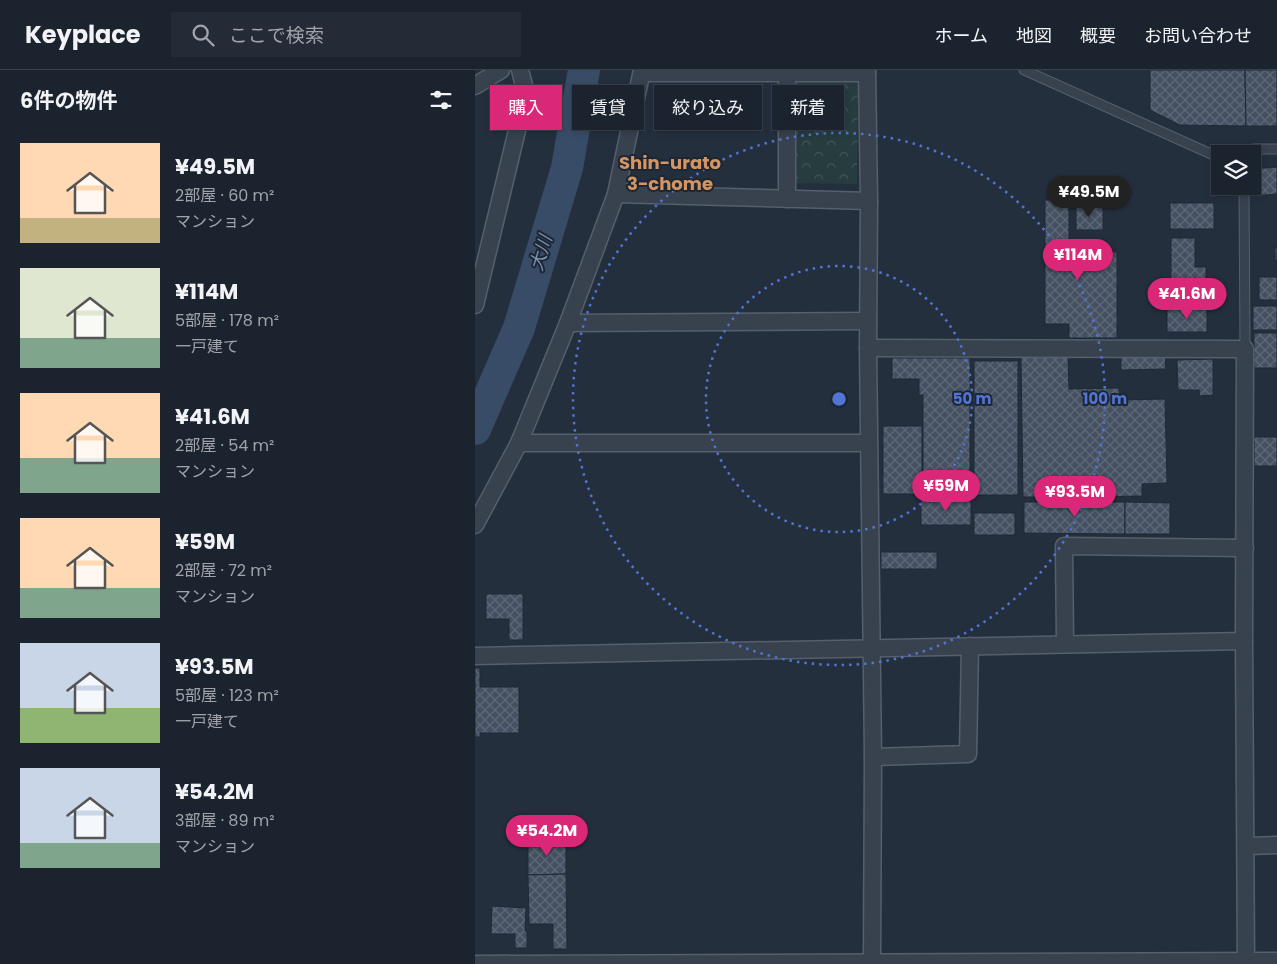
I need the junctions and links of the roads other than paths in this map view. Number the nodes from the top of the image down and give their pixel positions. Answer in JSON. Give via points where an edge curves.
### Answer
{"nodes":[{"id":1,"x":501,"y":70,"type":"edge"},
{"id":2,"x":520,"y":70,"type":"edge"},
{"id":3,"x":1024,"y":70,"type":"edge"},
{"id":4,"x":642,"y":71,"type":"edge"},
{"id":5,"x":867,"y":72,"type":"edge"},
{"id":6,"x":787,"y":73,"type":"junction"},
{"id":7,"x":475,"y":86,"type":"edge"},
{"id":8,"x":1261,"y":148,"type":"edge"},
{"id":9,"x":1277,"y":148,"type":"edge"},
{"id":10,"x":1211,"y":154,"type":"edge"},
{"id":11,"x":616,"y":194,"type":"junction"},
{"id":12,"x":1244,"y":195,"type":"edge"},
{"id":13,"x":787,"y":199,"type":"junction"},
{"id":14,"x":869,"y":201,"type":"junction"},
{"id":15,"x":479,"y":270,"type":"edge"},
{"id":16,"x":475,"y":305,"type":"edge"},
{"id":17,"x":868,"y":321,"type":"junction"},
{"id":18,"x":568,"y":323,"type":"junction"},
{"id":19,"x":868,"y":348,"type":"junction"},
{"id":20,"x":1245,"y":349,"type":"junction"},
{"id":21,"x":519,"y":443,"type":"junction"},
{"id":22,"x":869,"y":443,"type":"junction"},
{"id":23,"x":475,"y":525,"type":"edge"},
{"id":24,"x":1245,"y":548,"type":"junction"},
{"id":25,"x":1245,"y":641,"type":"junction"},
{"id":26,"x":1065,"y":644,"type":"junction"},
{"id":27,"x":970,"y":646,"type":"junction"},
{"id":28,"x":871,"y":648,"type":"junction"},
{"id":29,"x":475,"y":656,"type":"edge"},
{"id":30,"x":873,"y":757,"type":"junction"},
{"id":31,"x":1277,"y":845,"type":"edge"},
{"id":32,"x":1246,"y":846,"type":"junction"},
{"id":33,"x":1277,"y":961,"type":"edge"},
{"id":34,"x":872,"y":962,"type":"junction"},
{"id":35,"x":1246,"y":962,"type":"junction"},
{"id":36,"x":475,"y":964,"type":"edge"}],
"edges":[{"from":1,"to":7,"type":"street"},
{"from":2,"to":15,"type":"street","via":[[526,92]]},
{"from":3,"to":10,"type":"lane"},
{"from":4,"to":6,"type":"street"},
{"from":4,"to":11,"type":"street"},
{"from":5,"to":6,"type":"street"},
{"from":5,"to":14,"type":"street"},
{"from":6,"to":13,"type":"street"},
{"from":8,"to":9,"type":"lane"},
{"from":11,"to":13,"type":"street"},
{"from":11,"to":18,"type":"street"},
{"from":12,"to":20,"type":"lane"},
{"from":13,"to":14,"type":"street"},
{"from":14,"to":17,"type":"street"},
{"from":15,"to":16,"type":"street"},
{"from":17,"to":18,"type":"street"},
{"from":17,"to":19,"type":"street"},
{"from":18,"to":21,"type":"street"},
{"from":19,"to":20,"type":"street"},
{"from":19,"to":22,"type":"street"},
{"from":20,"to":24,"type":"street"},
{"from":21,"to":22,"type":"street"},
{"from":21,"to":23,"type":"street"},
{"from":22,"to":28,"type":"street"},
{"from":24,"to":25,"type":"street"},
{"from":24,"to":26,"type":"street","via":[[1064,546]]},
{"from":25,"to":26,"type":"street"},
{"from":25,"to":32,"type":"street"},
{"from":26,"to":27,"type":"street"},
{"from":27,"to":28,"type":"street"},
{"from":27,"to":30,"type":"street","via":[[969,754]]},
{"from":28,"to":29,"type":"street"},
{"from":28,"to":30,"type":"street"},
{"from":30,"to":34,"type":"street"},
{"from":31,"to":32,"type":"street"},
{"from":32,"to":35,"type":"street"},
{"from":33,"to":35,"type":"street"},
{"from":34,"to":35,"type":"street"},
{"from":34,"to":36,"type":"street"}]}
